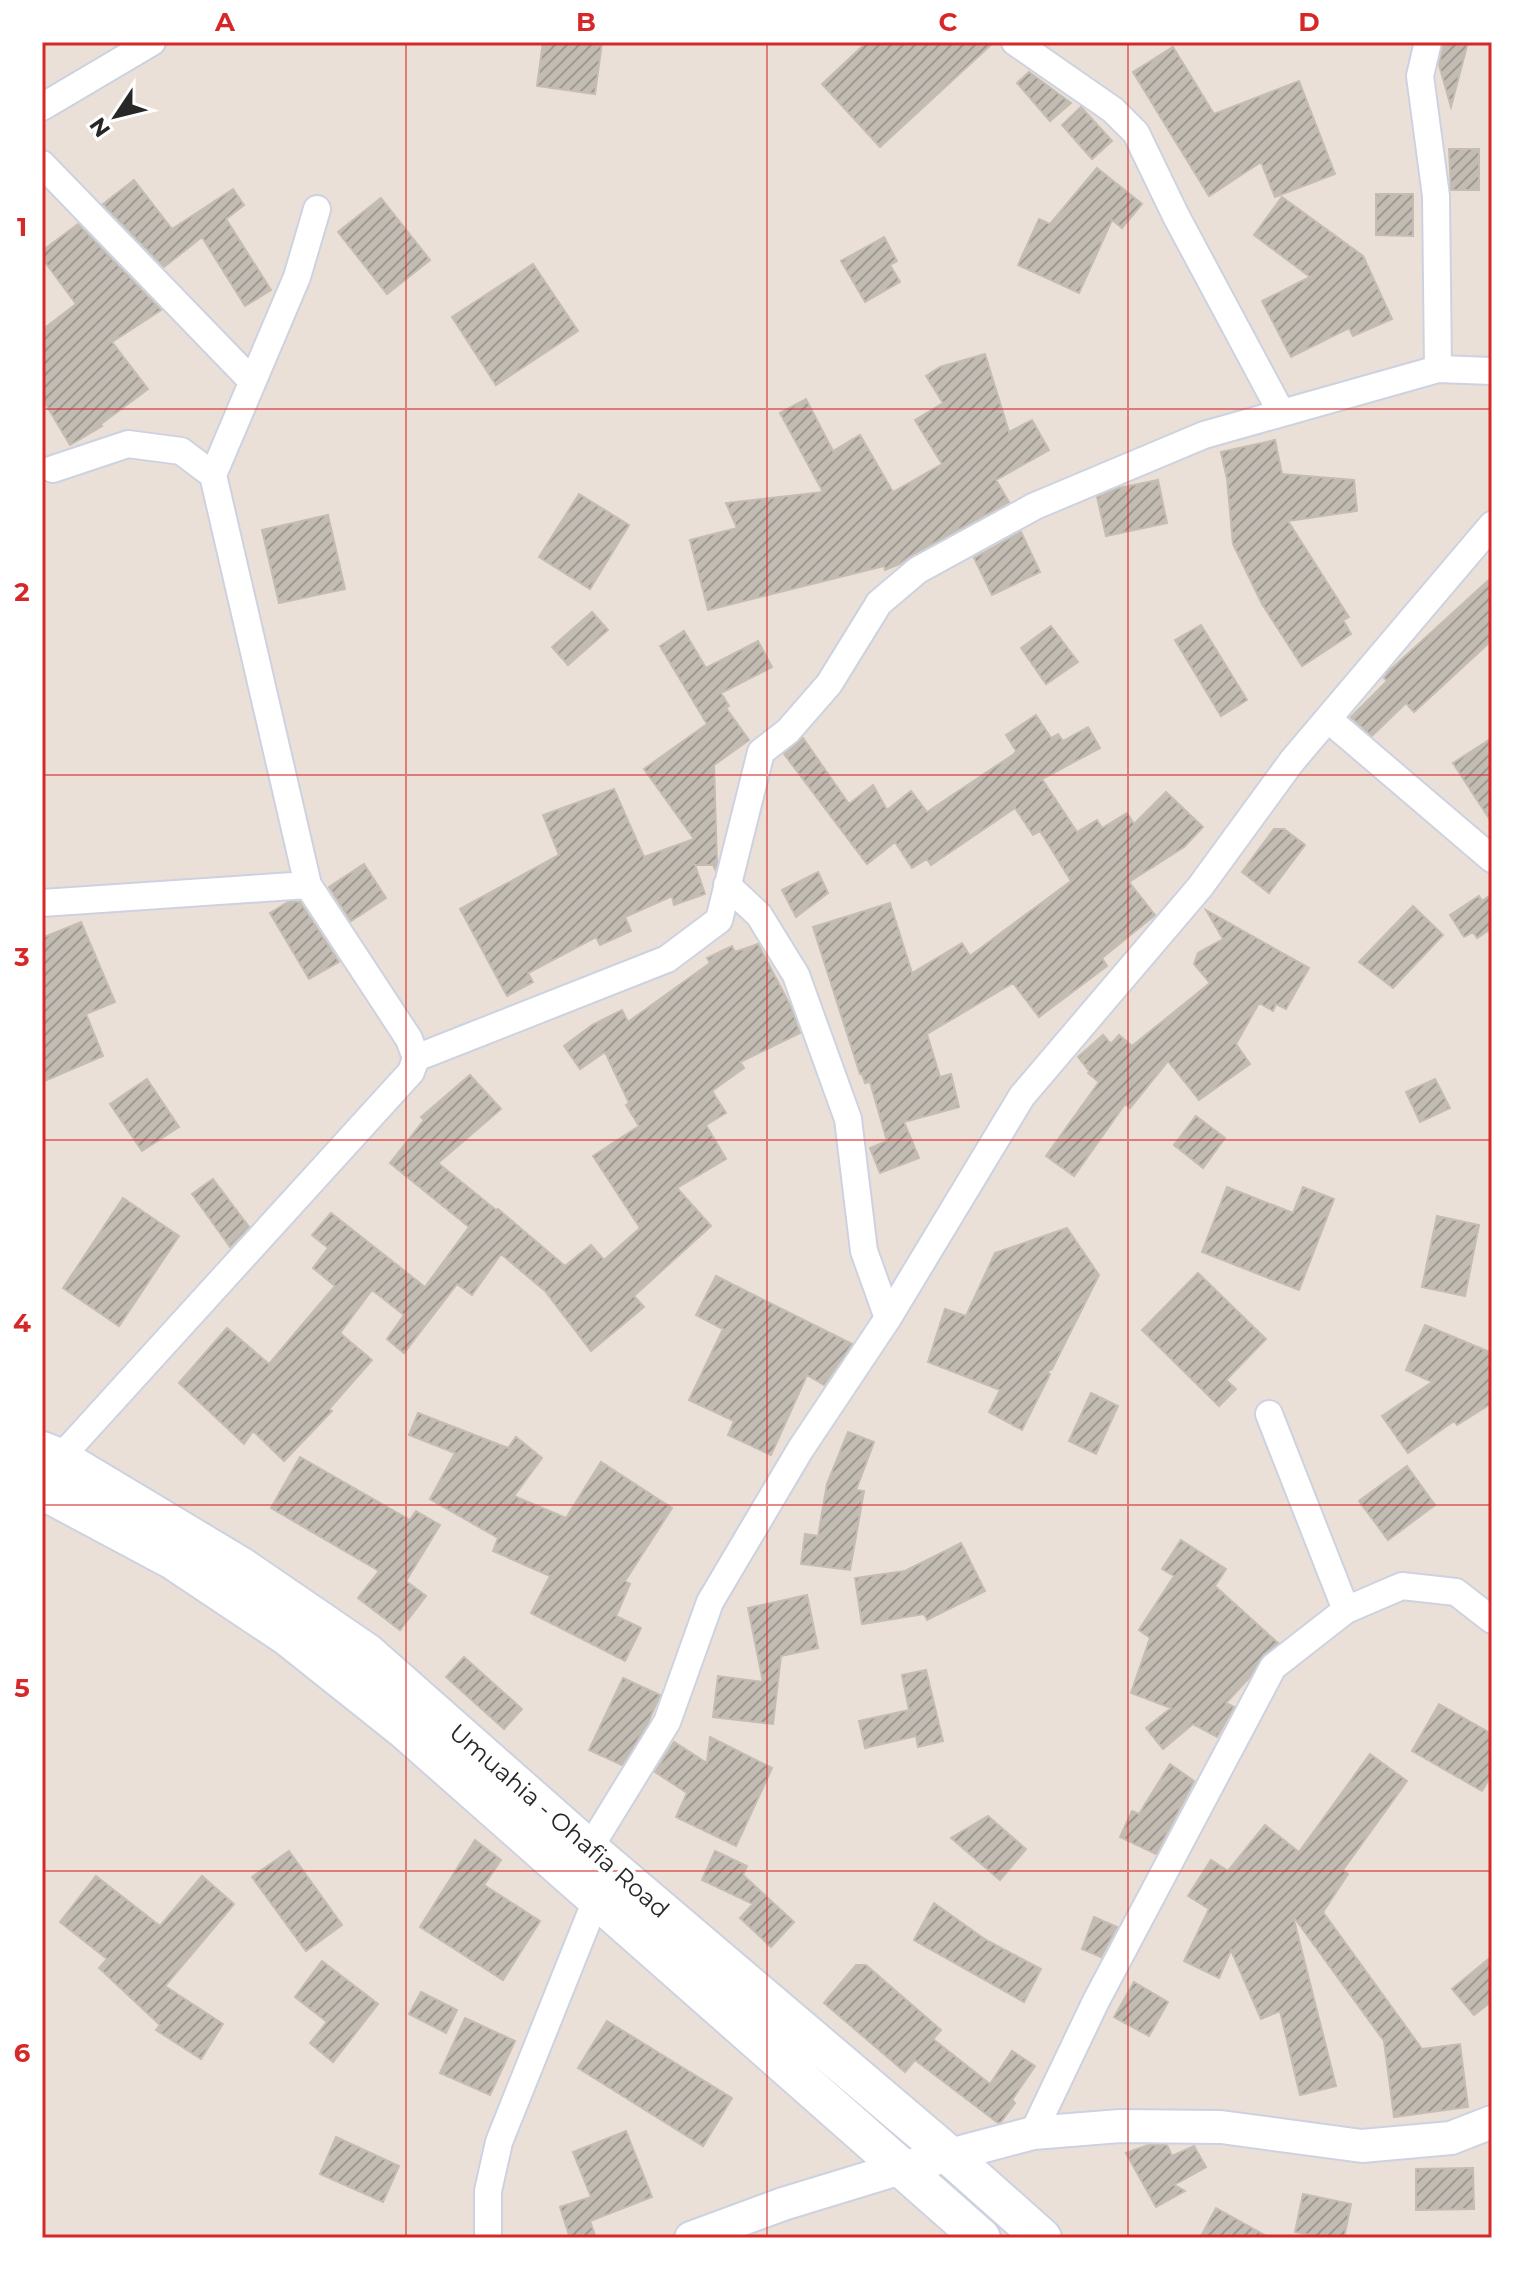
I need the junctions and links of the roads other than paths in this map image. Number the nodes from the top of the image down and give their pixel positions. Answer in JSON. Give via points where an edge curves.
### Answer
{"nodes":[{"id":1,"x":152,"y":42,"type":"edge"},
{"id":2,"x":1015,"y":42,"type":"edge"},
{"id":3,"x":1428,"y":42,"type":"edge"},
{"id":4,"x":42,"y":107,"type":"edge"},
{"id":5,"x":42,"y":164,"type":"edge"},
{"id":6,"x":317,"y":209,"type":"dead end"},
{"id":7,"x":1438,"y":369,"type":"junction"},
{"id":8,"x":1492,"y":371,"type":"edge"},
{"id":9,"x":252,"y":381,"type":"junction"},
{"id":10,"x":1281,"y":412,"type":"junction"},
{"id":11,"x":53,"y":469,"type":"dead end"},
{"id":12,"x":213,"y":475,"type":"junction"},
{"id":13,"x":1492,"y":525,"type":"edge"},
{"id":14,"x":1328,"y":719,"type":"junction"},
{"id":15,"x":1492,"y":859,"type":"edge"},
{"id":16,"x":308,"y":885,"type":"junction"},
{"id":17,"x":727,"y":885,"type":"junction"},
{"id":18,"x":42,"y":903,"type":"edge"},
{"id":19,"x":416,"y":1058,"type":"junction"},
{"id":20,"x":888,"y":1318,"type":"junction"},
{"id":21,"x":1269,"y":1414,"type":"dead end"},
{"id":22,"x":48,"y":1466,"type":"edge"},
{"id":23,"x":1346,"y":1610,"type":"junction"},
{"id":24,"x":1492,"y":1620,"type":"edge"},
{"id":25,"x":589,"y":1849,"type":"junction"},
{"id":26,"x":596,"y":1900,"type":"junction"},
{"id":27,"x":1492,"y":2122,"type":"edge"},
{"id":28,"x":1033,"y":2133,"type":"junction"},
{"id":29,"x":950,"y":2156,"type":"junction"},
{"id":30,"x":901,"y":2168,"type":"junction"},
{"id":31,"x":488,"y":2238,"type":"edge"},
{"id":32,"x":691,"y":2238,"type":"edge"},
{"id":33,"x":981,"y":2238,"type":"edge"},
{"id":34,"x":1042,"y":2238,"type":"edge"}],
"edges":[{"from":1,"to":4,"type":"street"},
{"from":2,"to":10,"type":"street","via":[[1113,110],[1136,133]]},
{"from":3,"to":7,"type":"street","via":[[1420,76],[1436,196]]},
{"from":5,"to":9,"type":"street"},
{"from":6,"to":9,"type":"street","via":[[297,277]]},
{"from":7,"to":8,"type":"street"},
{"from":7,"to":10,"type":"street"},
{"from":9,"to":12,"type":"street"},
{"from":10,"to":17,"type":"street","via":[[1204,435],[1035,506],[918,570],[879,603],[829,684],[788,731],[761,752]]},
{"from":11,"to":12,"type":"street","via":[[128,444],[181,451]]},
{"from":12,"to":16,"type":"street"},
{"from":13,"to":14,"type":"street"},
{"from":14,"to":15,"type":"street"},
{"from":14,"to":20,"type":"street","via":[[1200,887],[1022,1096]]},
{"from":16,"to":18,"type":"street"},
{"from":16,"to":19,"type":"street","via":[[409,1039]]},
{"from":17,"to":19,"type":"street","via":[[719,920],[667,959]]},
{"from":17,"to":20,"type":"street","via":[[759,915],[796,975],[848,1119],[864,1251]]},
{"from":19,"to":22,"type":"street","via":[[411,1072]]},
{"from":20,"to":25,"type":"street","via":[[800,1450],[710,1602],[667,1722]]},
{"from":21,"to":23,"type":"street"},
{"from":22,"to":25,"type":"main road","name":"Umuahia - Ohafia Road","via":[[240,1566],[367,1653]]},
{"from":22,"to":26,"type":"main road","name":"Umuahia - Ohafia Road","via":[[173,1560],[287,1636],[405,1730]]},
{"from":23,"to":24,"type":"street","via":[[1402,1586],[1456,1592]]},
{"from":23,"to":28,"type":"street","via":[[1267,1676],[1096,2001]]},
{"from":25,"to":29,"type":"main road","name":"Umuahia - Ohafia Road"},
{"from":26,"to":30,"type":"main road","name":"Umuahia - Ohafia Road"},
{"from":26,"to":31,"type":"street","via":[[499,2142],[488,2191]]},
{"from":27,"to":28,"type":"street","via":[[1451,2138],[1362,2146],[1221,2127],[1120,2126]]},
{"from":28,"to":29,"type":"street"},
{"from":29,"to":30,"type":"street"},
{"from":29,"to":34,"type":"main road","name":"Umuahia - Ohafia Road"},
{"from":30,"to":32,"type":"street"},
{"from":30,"to":33,"type":"main road","name":"Umuahia - Ohafia Road"}]}
